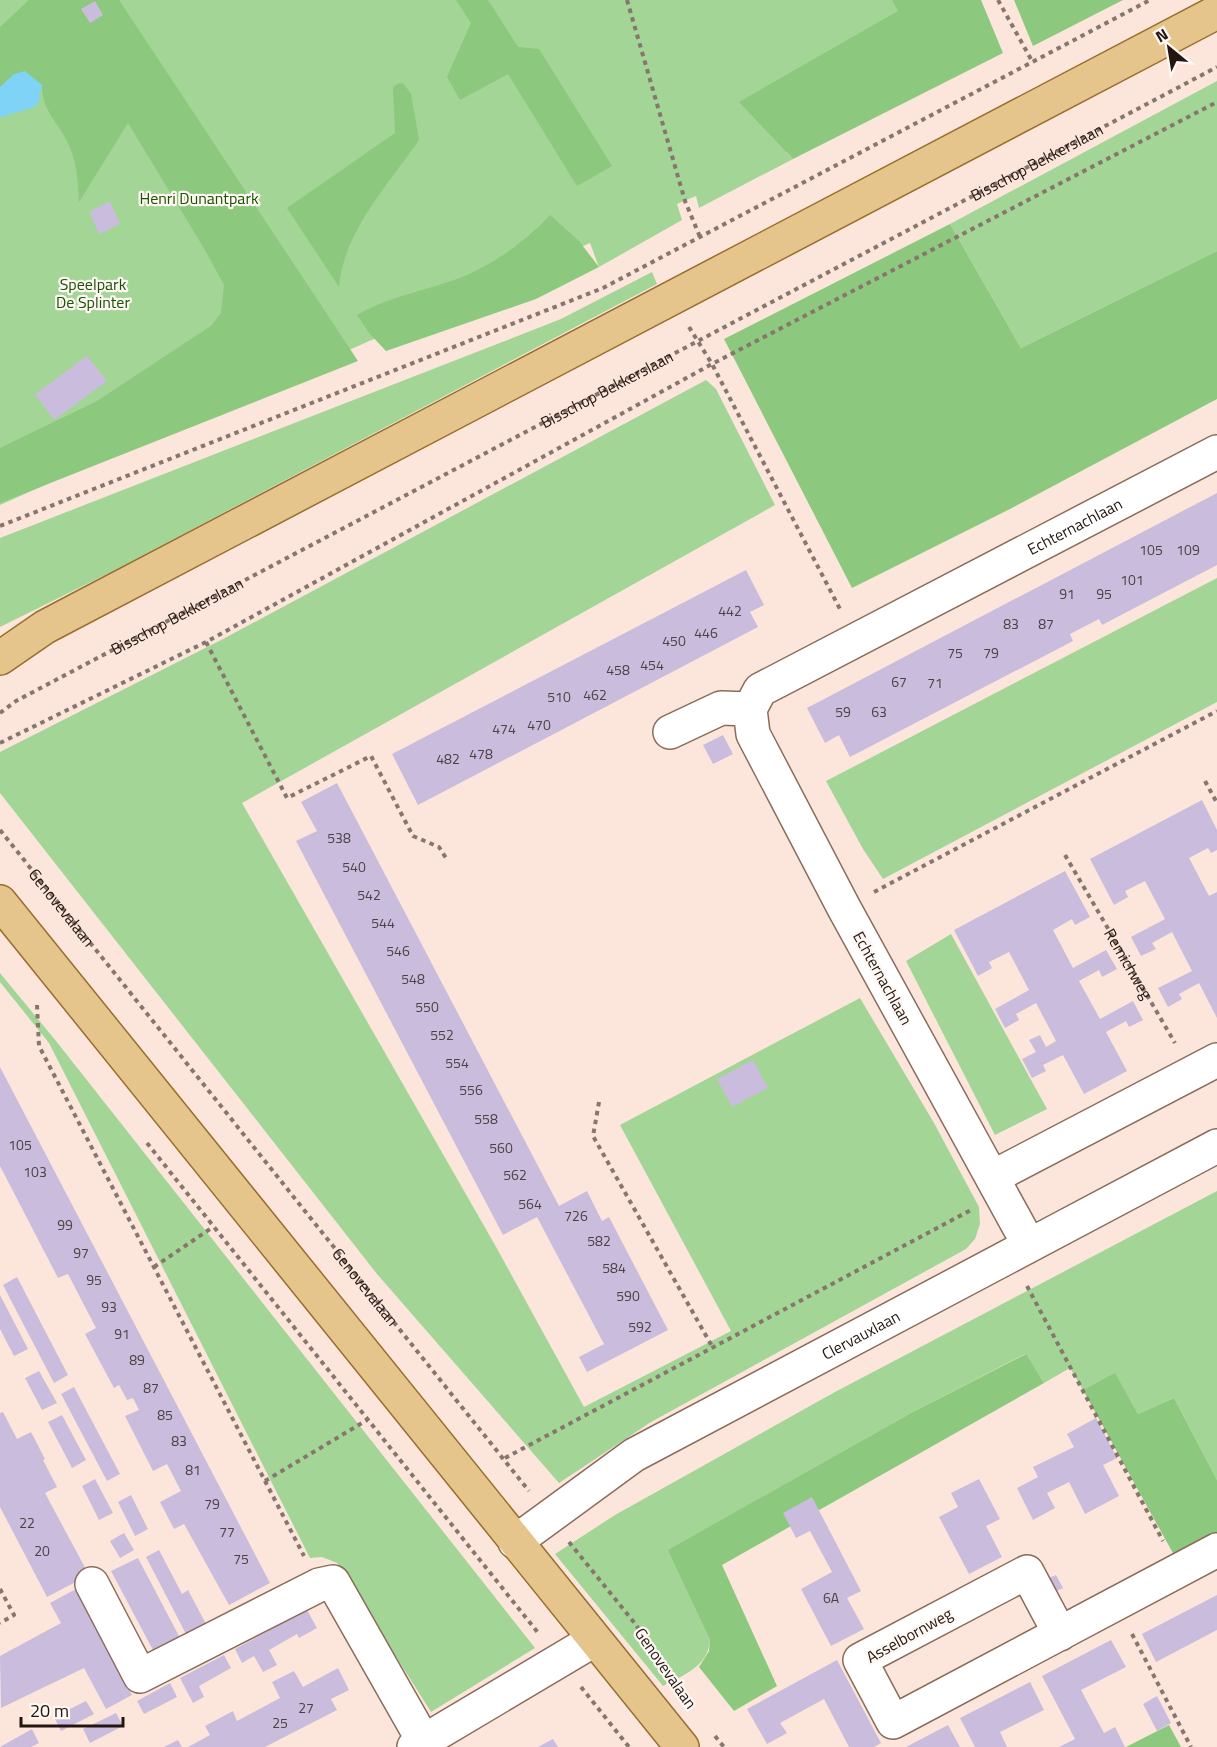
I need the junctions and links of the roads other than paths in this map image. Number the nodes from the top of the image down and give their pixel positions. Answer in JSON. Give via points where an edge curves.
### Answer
{"nodes":[{"id":1,"x":1217,"y":12,"type":"edge"},
{"id":2,"x":1217,"y":452,"type":"edge"},
{"id":3,"x":45,"y":627,"type":"junction"},
{"id":4,"x":0,"y":644,"type":"edge"},
{"id":5,"x":0,"y":658,"type":"edge"},
{"id":6,"x":750,"y":709,"type":"junction"},
{"id":7,"x":670,"y":732,"type":"dead end"},
{"id":8,"x":0,"y":902,"type":"edge"},
{"id":9,"x":1205,"y":1066,"type":"edge"},
{"id":10,"x":1217,"y":1146,"type":"edge"},
{"id":11,"x":998,"y":1185,"type":"junction"},
{"id":12,"x":1019,"y":1248,"type":"junction"},
{"id":13,"x":515,"y":1542,"type":"junction"},
{"id":14,"x":1217,"y":1550,"type":"edge"},
{"id":15,"x":92,"y":1584,"type":"dead end"},
{"id":16,"x":1060,"y":1634,"type":"junction"},
{"id":17,"x":594,"y":1640,"type":"junction"},
{"id":18,"x":419,"y":1744,"type":"edge"},
{"id":19,"x":682,"y":1747,"type":"edge"}],
"edges":[{"from":1,"to":3,"type":"main road"},
{"from":2,"to":6,"type":"street","name":"Echternachlaan","via":[[760,690]]},
{"from":3,"to":4,"type":"main road"},
{"from":3,"to":5,"type":"main road"},
{"from":6,"to":7,"type":"street","via":[[721,708]]},
{"from":6,"to":11,"type":"street","name":"Echternachlaan","via":[[753,734],[844,908]]},
{"from":8,"to":13,"type":"main road"},
{"from":9,"to":11,"type":"street"},
{"from":10,"to":12,"type":"street","name":"Clervauxlaan"},
{"from":11,"to":12,"type":"street","name":"Echternachlaan"},
{"from":12,"to":13,"type":"street","name":"Clervauxlaan","via":[[634,1455]]},
{"from":13,"to":17,"type":"main road"},
{"from":14,"to":16,"type":"street","name":"Asselbornweg"},
{"from":15,"to":18,"type":"street","via":[[140,1676],[319,1585],[333,1582]]},
{"from":16,"to":16,"type":"street","name":"Asselbornweg","via":[[893,1722],[860,1660],[1027,1572]]},
{"from":17,"to":18,"type":"street"},
{"from":17,"to":19,"type":"main road"}]}
